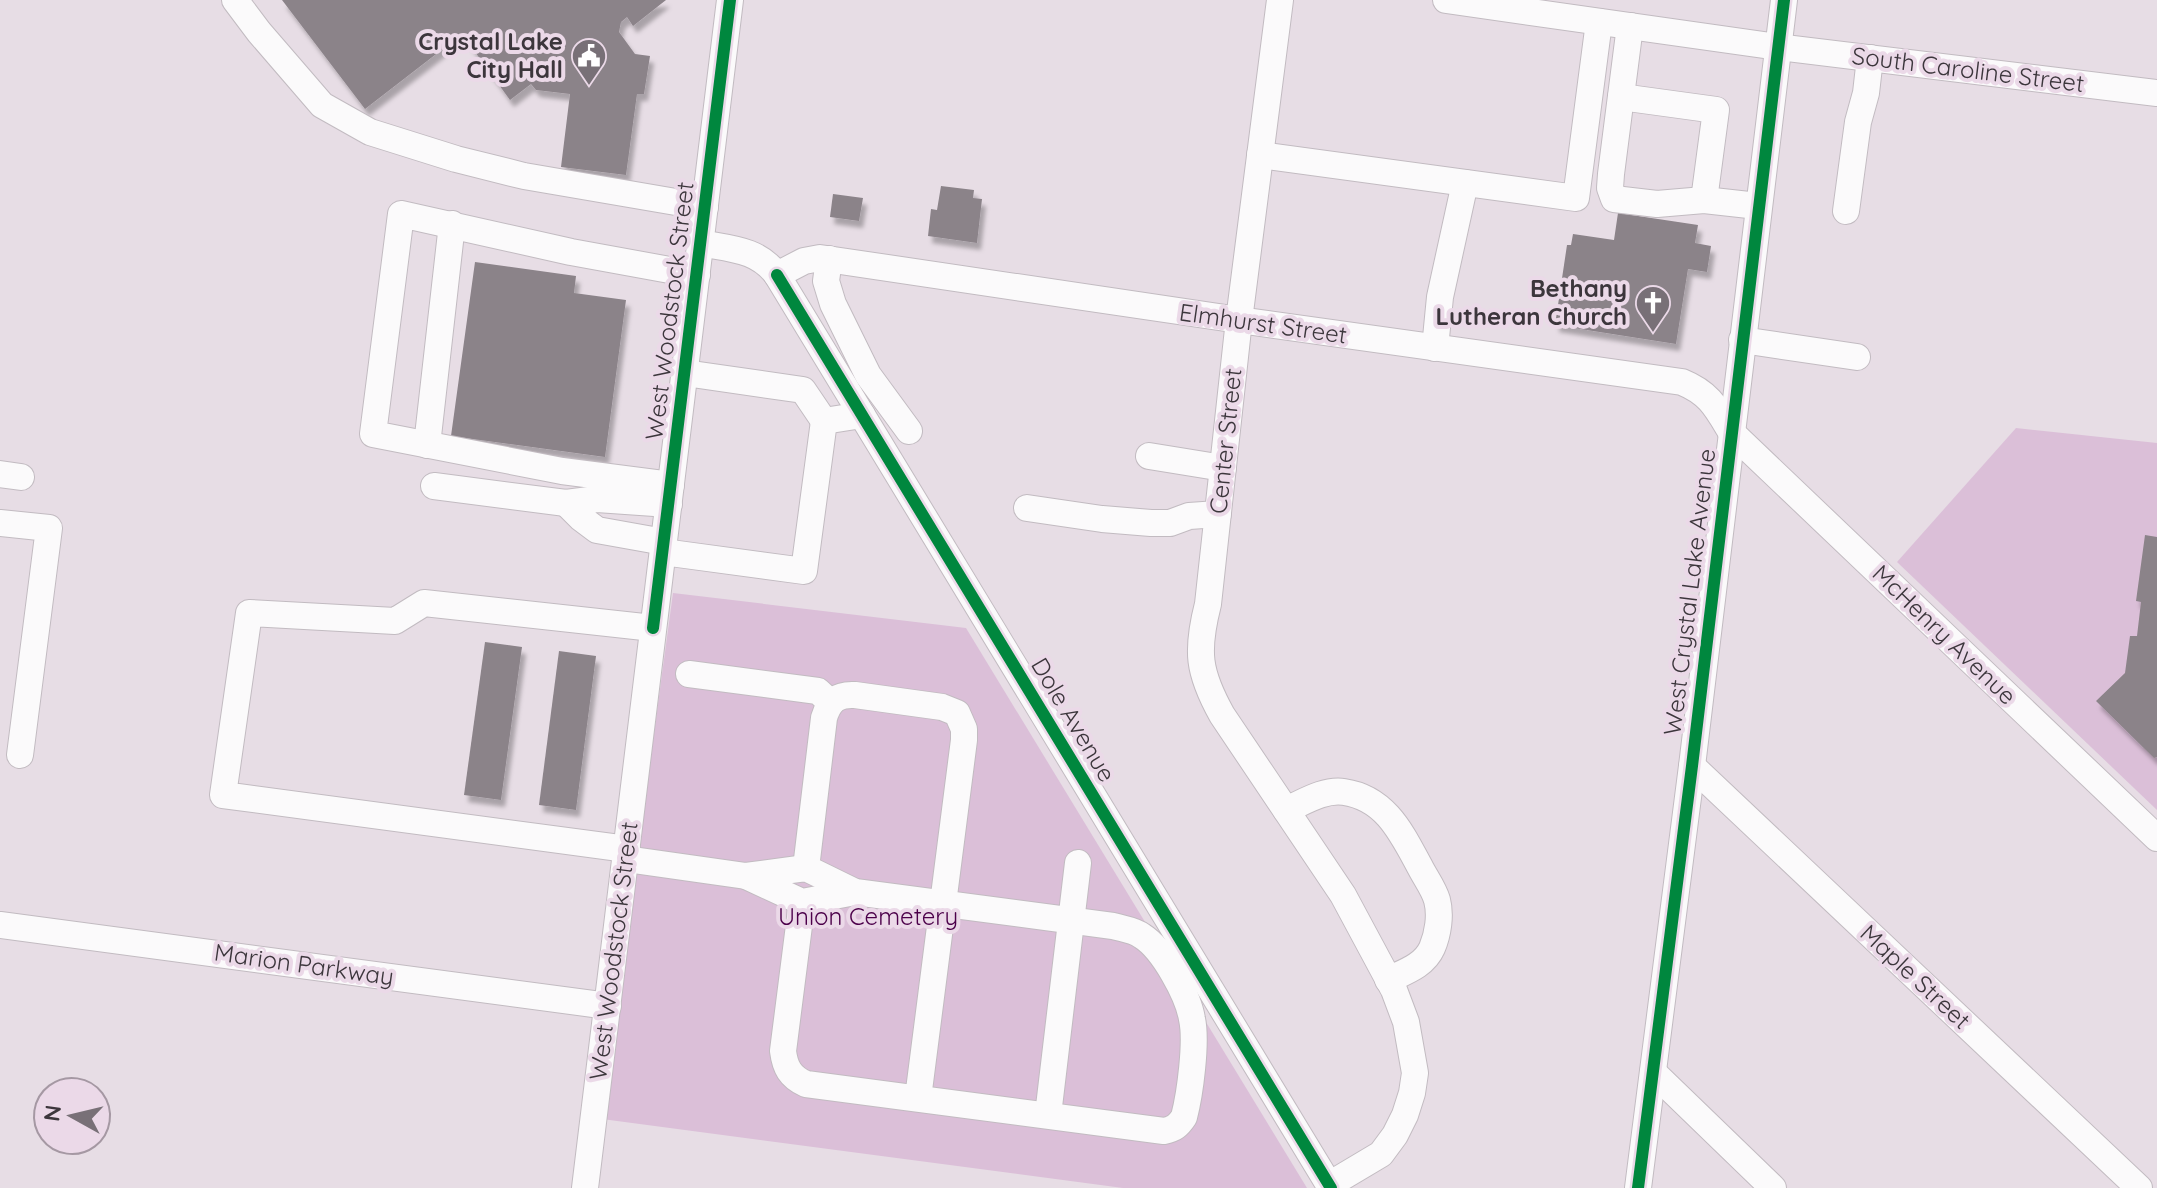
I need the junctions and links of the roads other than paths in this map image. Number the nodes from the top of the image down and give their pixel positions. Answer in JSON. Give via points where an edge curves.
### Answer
{"nodes":[{"id":1,"x":235,"y":0,"type":"edge"},
{"id":2,"x":730,"y":0,"type":"edge"},
{"id":3,"x":1280,"y":0,"type":"edge"},
{"id":4,"x":1446,"y":0,"type":"edge"},
{"id":5,"x":1784,"y":0,"type":"edge"},
{"id":6,"x":1599,"y":22,"type":"junction"},
{"id":7,"x":1630,"y":26,"type":"junction"},
{"id":8,"x":1778,"y":47,"type":"junction"},
{"id":9,"x":1870,"y":58,"type":"junction"},
{"id":10,"x":2157,"y":93,"type":"edge"},
{"id":11,"x":1621,"y":97,"type":"junction"},
{"id":12,"x":1260,"y":155,"type":"junction"},
{"id":13,"x":1465,"y":183,"type":"junction"},
{"id":14,"x":1704,"y":200,"type":"junction"},
{"id":15,"x":1758,"y":206,"type":"junction"},
{"id":16,"x":705,"y":207,"type":"junction"},
{"id":17,"x":1846,"y":211,"type":"dead end"},
{"id":18,"x":452,"y":224,"type":"junction"},
{"id":19,"x":700,"y":243,"type":"junction"},
{"id":20,"x":829,"y":259,"type":"junction"},
{"id":21,"x":697,"y":275,"type":"junction"},
{"id":22,"x":777,"y":275,"type":"junction"},
{"id":23,"x":1239,"y":320,"type":"junction"},
{"id":24,"x":1742,"y":340,"type":"junction"},
{"id":25,"x":1435,"y":348,"type":"junction"},
{"id":26,"x":1857,"y":357,"type":"dead end"},
{"id":27,"x":685,"y":373,"type":"junction"},
{"id":28,"x":862,"y":415,"type":"junction"},
{"id":29,"x":824,"y":421,"type":"junction"},
{"id":30,"x":909,"y":431,"type":"dead end"},
{"id":31,"x":1731,"y":432,"type":"junction"},
{"id":32,"x":427,"y":445,"type":"junction"},
{"id":33,"x":1149,"y":456,"type":"dead end"},
{"id":34,"x":1223,"y":468,"type":"junction"},
{"id":35,"x":434,"y":486,"type":"dead end"},
{"id":36,"x":670,"y":494,"type":"junction"},
{"id":37,"x":566,"y":503,"type":"junction"},
{"id":38,"x":1027,"y":508,"type":"dead end"},
{"id":39,"x":1218,"y":514,"type":"junction"},
{"id":40,"x":0,"y":523,"type":"edge"},
{"id":41,"x":663,"y":547,"type":"junction"},
{"id":42,"x":653,"y":628,"type":"junction"},
{"id":43,"x":689,"y":674,"type":"dead end"},
{"id":44,"x":831,"y":703,"type":"junction"},
{"id":45,"x":20,"y":755,"type":"dead end"},
{"id":46,"x":1692,"y":766,"type":"junction"},
{"id":47,"x":1286,"y":810,"type":"junction"},
{"id":48,"x":2157,"y":838,"type":"edge"},
{"id":49,"x":627,"y":854,"type":"junction"},
{"id":50,"x":1078,"y":863,"type":"dead end"},
{"id":51,"x":806,"y":868,"type":"junction"},
{"id":52,"x":746,"y":876,"type":"junction"},
{"id":53,"x":855,"y":892,"type":"junction"},
{"id":54,"x":802,"y":902,"type":"junction"},
{"id":55,"x":942,"y":904,"type":"junction"},
{"id":56,"x":1072,"y":921,"type":"junction"},
{"id":57,"x":0,"y":925,"type":"edge"},
{"id":58,"x":1388,"y":980,"type":"junction"},
{"id":59,"x":608,"y":1006,"type":"junction"},
{"id":60,"x":1653,"y":1072,"type":"junction"},
{"id":61,"x":918,"y":1098,"type":"junction"},
{"id":62,"x":1048,"y":1115,"type":"junction"},
{"id":63,"x":1330,"y":1187,"type":"edge"},
{"id":64,"x":585,"y":1188,"type":"edge"},
{"id":65,"x":1638,"y":1188,"type":"edge"},
{"id":66,"x":1773,"y":1188,"type":"edge"},
{"id":67,"x":2139,"y":1188,"type":"edge"}],
"edges":[{"from":1,"to":16,"type":"street","via":[[322,105],[370,132],[524,176]]},
{"from":2,"to":16,"type":"street","name":"West Woodstock Street"},
{"from":3,"to":12,"type":"street","name":"Center Street"},
{"from":4,"to":6,"type":"street","name":"South Caroline Street"},
{"from":5,"to":8,"type":"street","name":"West Crystal Lake Avenue"},
{"from":6,"to":7,"type":"street","name":"South Caroline Street"},
{"from":6,"to":13,"type":"street","via":[[1576,198]]},
{"from":7,"to":8,"type":"street","name":"South Caroline Street"},
{"from":7,"to":11,"type":"street"},
{"from":8,"to":9,"type":"street","name":"South Caroline Street"},
{"from":8,"to":15,"type":"street","name":"West Crystal Lake Avenue"},
{"from":9,"to":10,"type":"street","name":"South Caroline Street"},
{"from":9,"to":17,"type":"street"},
{"from":11,"to":14,"type":"street","via":[[1716,110]]},
{"from":11,"to":14,"type":"street","via":[[1610,188],[1614,199],[1657,204]]},
{"from":12,"to":13,"type":"street"},
{"from":12,"to":23,"type":"street","name":"Center Street"},
{"from":13,"to":25,"type":"street","via":[[1440,297]]},
{"from":14,"to":15,"type":"street"},
{"from":15,"to":24,"type":"street","name":"West Crystal Lake Avenue"},
{"from":16,"to":19,"type":"street","name":"West Woodstock Street"},
{"from":18,"to":21,"type":"street"},
{"from":18,"to":32,"type":"street"},
{"from":18,"to":32,"type":"street","via":[[401,214],[373,434]]},
{"from":19,"to":21,"type":"street","name":"West Woodstock Street"},
{"from":19,"to":22,"type":"street","name":"Dole Avenue","via":[[757,256]]},
{"from":20,"to":22,"type":"street","name":"Elmhurst Street","via":[[804,261]]},
{"from":20,"to":23,"type":"street","name":"Elmhurst Street"},
{"from":20,"to":30,"type":"street","via":[[826,281],[833,304],[868,375]]},
{"from":21,"to":27,"type":"street","name":"West Woodstock Street"},
{"from":22,"to":28,"type":"street","name":"Dole Avenue"},
{"from":23,"to":25,"type":"street","name":"Elmhurst Street"},
{"from":23,"to":34,"type":"street","name":"Center Street"},
{"from":24,"to":26,"type":"street"},
{"from":24,"to":31,"type":"street","name":"West Crystal Lake Avenue"},
{"from":25,"to":31,"type":"street","name":"Elmhurst Street","via":[[1682,382],[1700,390]]},
{"from":27,"to":29,"type":"street","via":[[803,390]]},
{"from":27,"to":36,"type":"street","name":"West Woodstock Street"},
{"from":28,"to":29,"type":"street"},
{"from":28,"to":63,"type":"street","name":"Dole Avenue"},
{"from":29,"to":41,"type":"street","via":[[804,571]]},
{"from":31,"to":46,"type":"street","name":"West Crystal Lake Avenue"},
{"from":31,"to":48,"type":"street","name":"McHenry Avenue"},
{"from":32,"to":36,"type":"street"},
{"from":33,"to":34,"type":"street"},
{"from":34,"to":39,"type":"street","name":"Center Street"},
{"from":35,"to":37,"type":"street"},
{"from":36,"to":37,"type":"street"},
{"from":36,"to":41,"type":"street","name":"West Woodstock Street"},
{"from":37,"to":41,"type":"street","via":[[597,530]]},
{"from":38,"to":39,"type":"street","via":[[1151,523]]},
{"from":39,"to":47,"type":"street","name":"Center Street","via":[[1201,630],[1203,674],[1222,715]]},
{"from":40,"to":45,"type":"street","via":[[49,528]]},
{"from":41,"to":42,"type":"street","name":"West Woodstock Street"},
{"from":42,"to":49,"type":"street","name":"West Woodstock Street"},
{"from":42,"to":49,"type":"street","via":[[424,603],[395,621],[249,613],[223,795]]},
{"from":43,"to":44,"type":"street","via":[[818,691]]},
{"from":44,"to":51,"type":"street","via":[[824,718]]},
{"from":44,"to":55,"type":"street","via":[[844,694],[855,695],[942,707],[961,719],[964,740]]},
{"from":46,"to":60,"type":"street","name":"West Crystal Lake Avenue"},
{"from":46,"to":67,"type":"street","name":"Maple Street"},
{"from":47,"to":58,"type":"street","name":"Center Street","via":[[1343,895]]},
{"from":47,"to":58,"type":"street","via":[[1324,792],[1344,792],[1385,810],[1400,829],[1437,900],[1439,925],[1422,963]]},
{"from":49,"to":52,"type":"street"},
{"from":49,"to":59,"type":"street","name":"West Woodstock Street"},
{"from":50,"to":56,"type":"street"},
{"from":51,"to":52,"type":"street"},
{"from":51,"to":53,"type":"street"},
{"from":52,"to":54,"type":"street"},
{"from":53,"to":54,"type":"street"},
{"from":53,"to":55,"type":"street"},
{"from":54,"to":61,"type":"street","via":[[783,1051],[787,1068],[806,1084]]},
{"from":55,"to":56,"type":"street"},
{"from":55,"to":61,"type":"street"},
{"from":56,"to":62,"type":"street"},
{"from":56,"to":62,"type":"street","via":[[1140,934],[1172,973],[1194,1029],[1187,1108],[1179,1125],[1164,1131]]},
{"from":57,"to":59,"type":"street","name":"Marion Parkway"},
{"from":58,"to":63,"type":"street","name":"Center Street","via":[[1412,1049],[1412,1093],[1381,1154]]},
{"from":59,"to":64,"type":"street","name":"West Woodstock Street"},
{"from":60,"to":65,"type":"street","name":"West Crystal Lake Avenue"},
{"from":60,"to":66,"type":"street"},
{"from":61,"to":62,"type":"street"}]}
